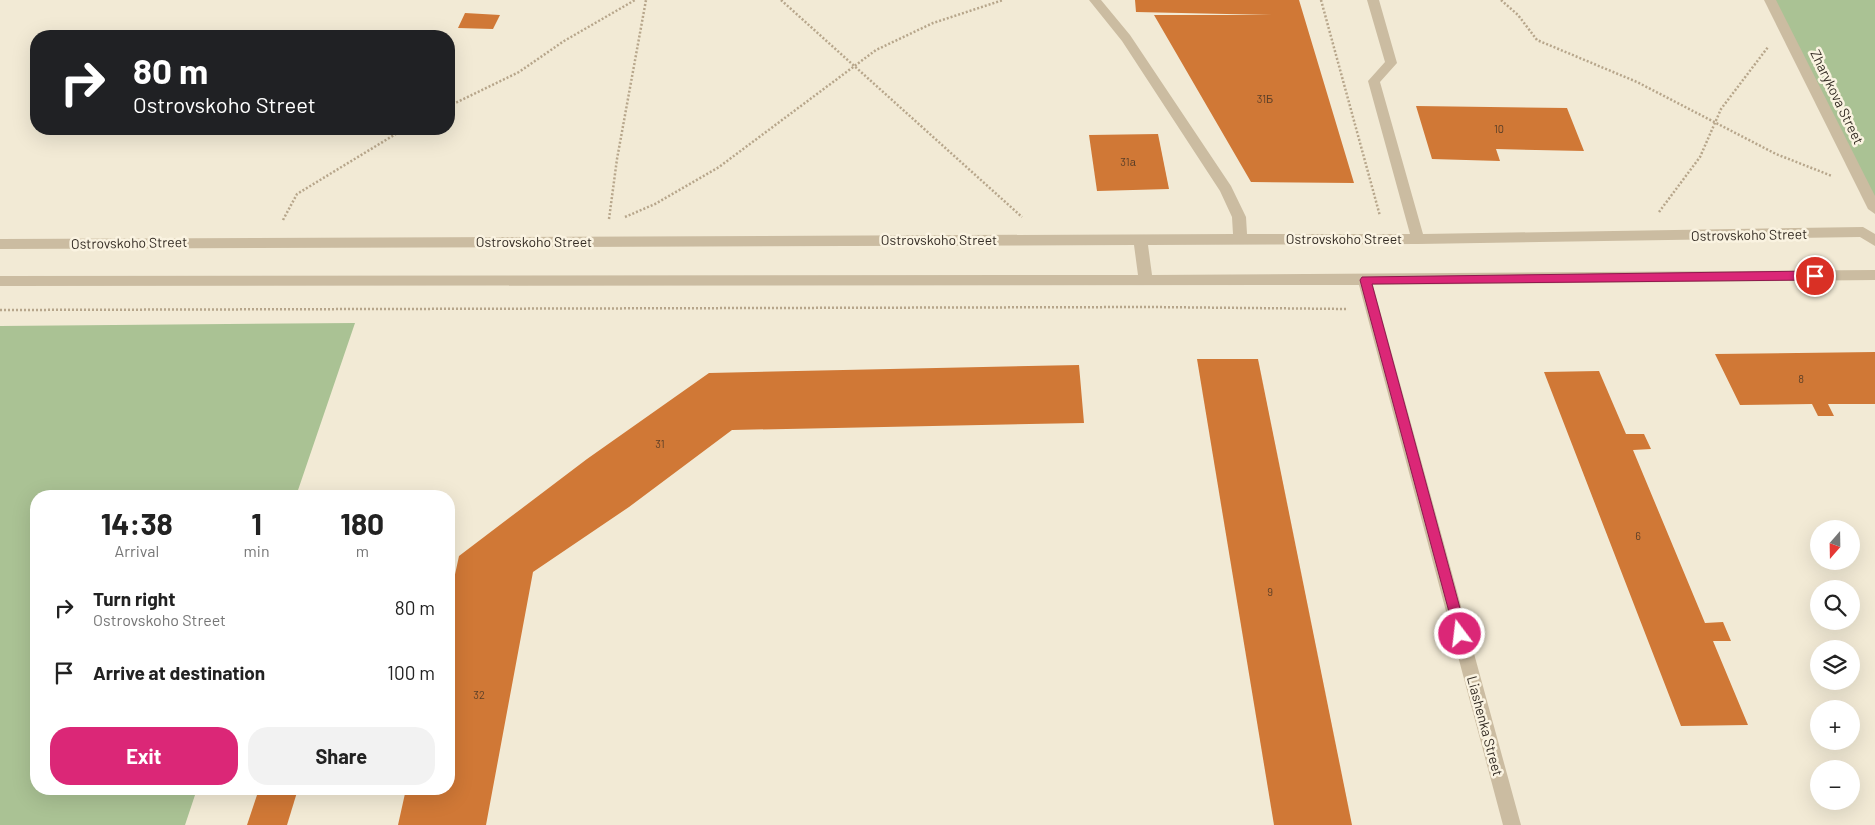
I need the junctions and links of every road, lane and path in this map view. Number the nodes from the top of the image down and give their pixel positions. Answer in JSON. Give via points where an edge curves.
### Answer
{"nodes":[{"id":1,"x":635,"y":0,"type":"edge"},
{"id":2,"x":646,"y":0,"type":"edge"},
{"id":3,"x":781,"y":0,"type":"edge"},
{"id":4,"x":1003,"y":0,"type":"edge"},
{"id":5,"x":1095,"y":0,"type":"edge"},
{"id":6,"x":1321,"y":0,"type":"edge"},
{"id":7,"x":1373,"y":0,"type":"edge"},
{"id":8,"x":1501,"y":0,"type":"edge"},
{"id":9,"x":1770,"y":0,"type":"edge"},
{"id":10,"x":1784,"y":25,"type":"junction"},
{"id":11,"x":852,"y":67,"type":"junction"},
{"id":12,"x":455,"y":103,"type":"edge"},
{"id":13,"x":1714,"y":123,"type":"junction"},
{"id":14,"x":394,"y":135,"type":"edge"},
{"id":15,"x":1865,"y":189,"type":"junction"},
{"id":16,"x":1875,"y":209,"type":"edge"},
{"id":17,"x":624,"y":218,"type":"dead end"},
{"id":18,"x":616,"y":221,"type":"dead end"},
{"id":19,"x":1645,"y":237,"type":"junction"},
{"id":20,"x":1385,"y":238,"type":"junction"},
{"id":21,"x":1240,"y":239,"type":"junction"},
{"id":22,"x":1418,"y":239,"type":"junction"},
{"id":23,"x":1049,"y":240,"type":"junction"},
{"id":24,"x":1140,"y":240,"type":"junction"},
{"id":25,"x":1875,"y":241,"type":"edge"},
{"id":26,"x":272,"y":243,"type":"junction"},
{"id":27,"x":0,"y":244,"type":"edge"},
{"id":28,"x":1875,"y":275,"type":"edge"},
{"id":29,"x":1146,"y":280,"type":"junction"},
{"id":30,"x":1365,"y":280,"type":"junction"},
{"id":31,"x":0,"y":281,"type":"edge"},
{"id":32,"x":0,"y":310,"type":"edge"},
{"id":33,"x":1374,"y":310,"type":"junction"},
{"id":34,"x":1512,"y":825,"type":"edge"}],
"edges":[{"from":1,"to":12,"type":"path","via":[[564,41],[519,72]]},
{"from":2,"to":18,"type":"path","via":[[608,225]]},
{"from":3,"to":11,"type":"path"},
{"from":4,"to":11,"type":"path","via":[[933,23],[876,50]]},
{"from":5,"to":21,"type":"street","via":[[1126,38],[1226,189],[1240,217]]},
{"from":6,"to":20,"type":"path"},
{"from":7,"to":22,"type":"street","via":[[1391,63],[1374,81]]},
{"from":8,"to":13,"type":"path","via":[[1537,40],[1636,82]]},
{"from":9,"to":10,"type":"street","name":"Zharykova Street"},
{"from":10,"to":13,"type":"path"},
{"from":10,"to":15,"type":"street","name":"Zharykova Street"},
{"from":11,"to":17,"type":"path","via":[[719,167]]},
{"from":11,"to":23,"type":"path"},
{"from":13,"to":15,"type":"path","via":[[1776,154]]},
{"from":13,"to":19,"type":"path","via":[[1700,157],[1663,204]]},
{"from":14,"to":26,"type":"path","via":[[297,194]]},
{"from":15,"to":16,"type":"street","name":"Zharykova Street"},
{"from":19,"to":22,"type":"street","name":"Ostrovskoho Street"},
{"from":19,"to":25,"type":"street","name":"Ostrovskoho Street","via":[[1863,232]]},
{"from":20,"to":21,"type":"street","name":"Ostrovskoho Street"},
{"from":20,"to":22,"type":"street","name":"Ostrovskoho Street"},
{"from":21,"to":24,"type":"street","name":"Ostrovskoho Street"},
{"from":23,"to":24,"type":"street","name":"Ostrovskoho Street"},
{"from":23,"to":26,"type":"street","name":"Ostrovskoho Street"},
{"from":24,"to":29,"type":"street"},
{"from":26,"to":27,"type":"street","name":"Ostrovskoho Street"},
{"from":28,"to":30,"type":"street"},
{"from":29,"to":30,"type":"street"},
{"from":29,"to":31,"type":"street"},
{"from":30,"to":33,"type":"street","name":"Liashenka Street"},
{"from":32,"to":33,"type":"path"},
{"from":33,"to":34,"type":"street","name":"Liashenka Street"}]}
